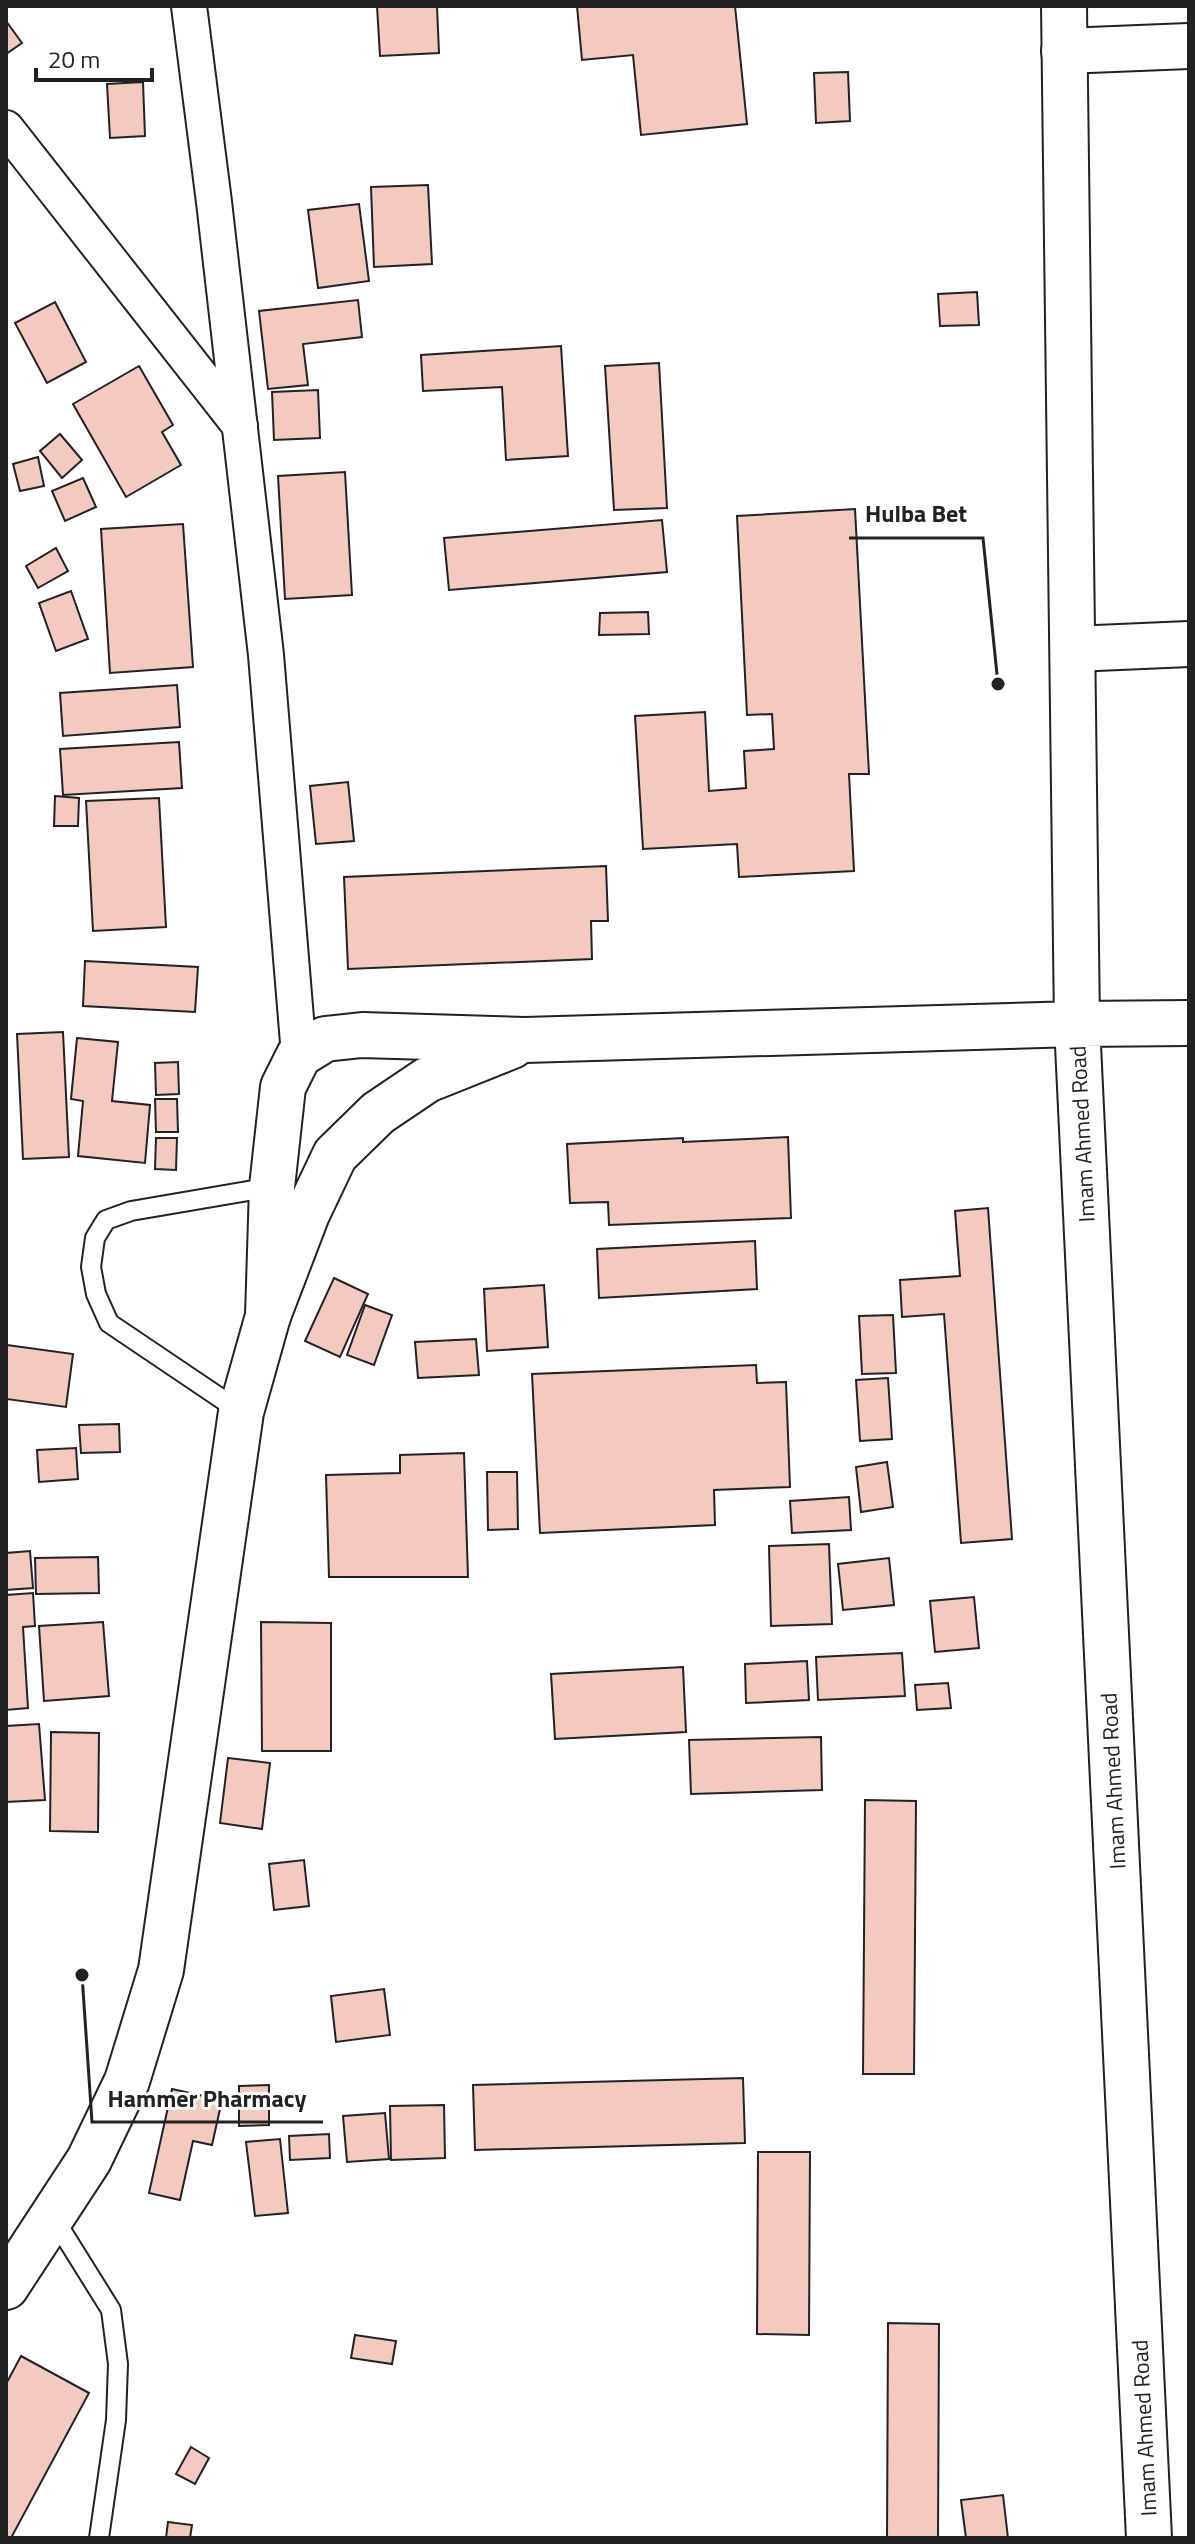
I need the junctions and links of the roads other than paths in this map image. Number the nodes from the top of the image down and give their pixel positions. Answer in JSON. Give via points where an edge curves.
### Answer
{"nodes":[{"id":1,"x":189,"y":6,"type":"edge"},
{"id":2,"x":1064,"y":6,"type":"edge"},
{"id":3,"x":1189,"y":46,"type":"edge"},
{"id":4,"x":1064,"y":51,"type":"junction"},
{"id":5,"x":6,"y":128,"type":"edge"},
{"id":6,"x":240,"y":426,"type":"junction"},
{"id":7,"x":1189,"y":644,"type":"edge"},
{"id":8,"x":1073,"y":649,"type":"junction"},
{"id":9,"x":1189,"y":1023,"type":"edge"},
{"id":10,"x":1077,"y":1024,"type":"junction"},
{"id":11,"x":525,"y":1040,"type":"junction"},
{"id":12,"x":299,"y":1055,"type":"junction"},
{"id":13,"x":272,"y":1187,"type":"junction"},
{"id":14,"x":268,"y":1316,"type":"junction"},
{"id":15,"x":241,"y":1412,"type":"junction"},
{"id":16,"x":53,"y":2217,"type":"junction"},
{"id":17,"x":6,"y":2287,"type":"edge"},
{"id":18,"x":99,"y":2538,"type":"edge"},
{"id":19,"x":1149,"y":2538,"type":"edge"}],
"edges":[{"from":1,"to":6,"type":"street"},
{"from":2,"to":4,"type":"main road","name":"Imam Ahmed Road"},
{"from":3,"to":4,"type":"main road"},
{"from":4,"to":8,"type":"main road","name":"Imam Ahmed Road"},
{"from":5,"to":6,"type":"street"},
{"from":6,"to":12,"type":"street","via":[[266,655]]},
{"from":7,"to":8,"type":"main road"},
{"from":8,"to":10,"type":"main road","name":"Imam Ahmed Road"},
{"from":9,"to":10,"type":"main road"},
{"from":10,"to":11,"type":"main road"},
{"from":10,"to":19,"type":"main road","name":"Imam Ahmed Road"},
{"from":11,"to":12,"type":"main road","via":[[362,1035],[325,1039]]},
{"from":11,"to":14,"type":"main road","via":[[427,1080],[378,1113],[335,1155]]},
{"from":12,"to":13,"type":"main road","via":[[283,1087]]},
{"from":13,"to":14,"type":"main road"},
{"from":13,"to":15,"type":"lane","via":[[106,1220],[93,1252],[96,1294],[109,1323]]},
{"from":14,"to":15,"type":"main road"},
{"from":15,"to":16,"type":"main road","via":[[161,1970],[127,2081],[89,2160]]},
{"from":16,"to":17,"type":"main road"},
{"from":16,"to":18,"type":"lane","via":[[111,2310],[118,2364],[116,2420]]}]}
